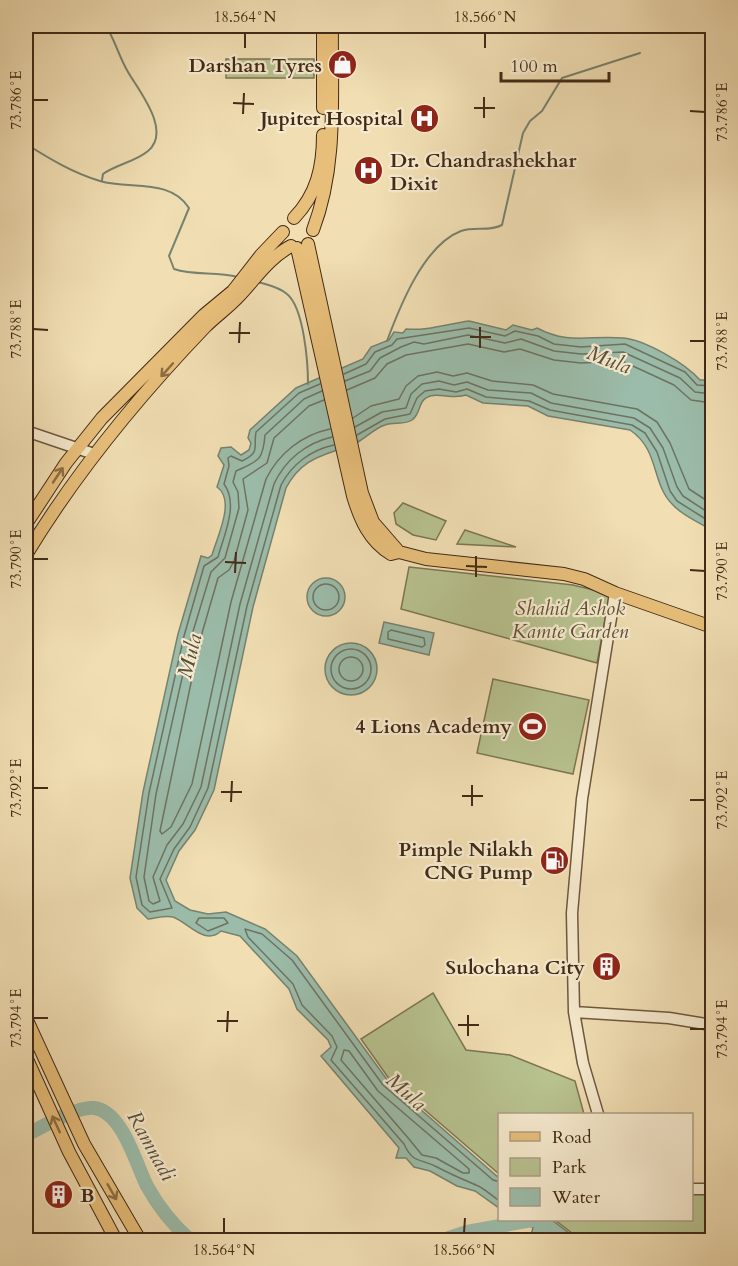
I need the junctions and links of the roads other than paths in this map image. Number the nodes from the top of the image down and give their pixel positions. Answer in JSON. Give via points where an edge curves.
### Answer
{"nodes":[{"id":1,"x":323,"y":26,"type":"edge"},
{"id":2,"x":332,"y":26,"type":"edge"},
{"id":3,"x":294,"y":218,"type":"junction"},
{"id":4,"x":313,"y":230,"type":"junction"},
{"id":5,"x":283,"y":232,"type":"junction"},
{"id":6,"x":298,"y":246,"type":"junction"},
{"id":7,"x":257,"y":268,"type":"junction"},
{"id":8,"x":205,"y":320,"type":"junction"},
{"id":9,"x":26,"y":431,"type":"edge"},
{"id":10,"x":77,"y":448,"type":"junction"},
{"id":11,"x":94,"y":453,"type":"junction"},
{"id":12,"x":26,"y":524,"type":"edge"},
{"id":13,"x":26,"y":555,"type":"edge"},
{"id":14,"x":615,"y":593,"type":"junction"},
{"id":15,"x":712,"y":627,"type":"edge"},
{"id":16,"x":574,"y":1012,"type":"junction"},
{"id":17,"x":26,"y":1018,"type":"edge"},
{"id":18,"x":712,"y":1025,"type":"edge"},
{"id":19,"x":26,"y":1057,"type":"edge"},
{"id":20,"x":598,"y":1113,"type":"edge"},
{"id":21,"x":693,"y":1189,"type":"edge"},
{"id":22,"x":712,"y":1189,"type":"edge"},
{"id":23,"x":116,"y":1240,"type":"edge"},
{"id":24,"x":140,"y":1240,"type":"edge"}],
"edges":[{"from":1,"to":3,"type":"main road","via":[[322,168],[314,191]]},
{"from":2,"to":4,"type":"main road","via":[[330,169]]},
{"from":3,"to":4,"type":"main road","via":[[308,221]]},
{"from":3,"to":5,"type":"main road"},
{"from":4,"to":6,"type":"main road"},
{"from":5,"to":6,"type":"main road","via":[[286,242]]},
{"from":5,"to":7,"type":"main road"},
{"from":6,"to":7,"type":"main road","via":[[279,252]]},
{"from":6,"to":14,"type":"main road","via":[[308,271],[360,518],[370,535],[391,554],[564,574]]},
{"from":7,"to":8,"type":"main road"},
{"from":8,"to":10,"type":"main road","via":[[102,418]]},
{"from":8,"to":11,"type":"main road","one_way":true},
{"from":9,"to":10,"type":"street"},
{"from":10,"to":11,"type":"street"},
{"from":12,"to":10,"type":"main road","one_way":true},
{"from":11,"to":13,"type":"main road"},
{"from":14,"to":15,"type":"main road"},
{"from":14,"to":16,"type":"street","via":[[574,869]]},
{"from":16,"to":18,"type":"street"},
{"from":16,"to":20,"type":"street"},
{"from":17,"to":24,"type":"main road","one_way":true,"via":[[84,1144]]},
{"from":23,"to":19,"type":"main road","one_way":true,"via":[[69,1152]]},
{"from":21,"to":22,"type":"street"}]}
